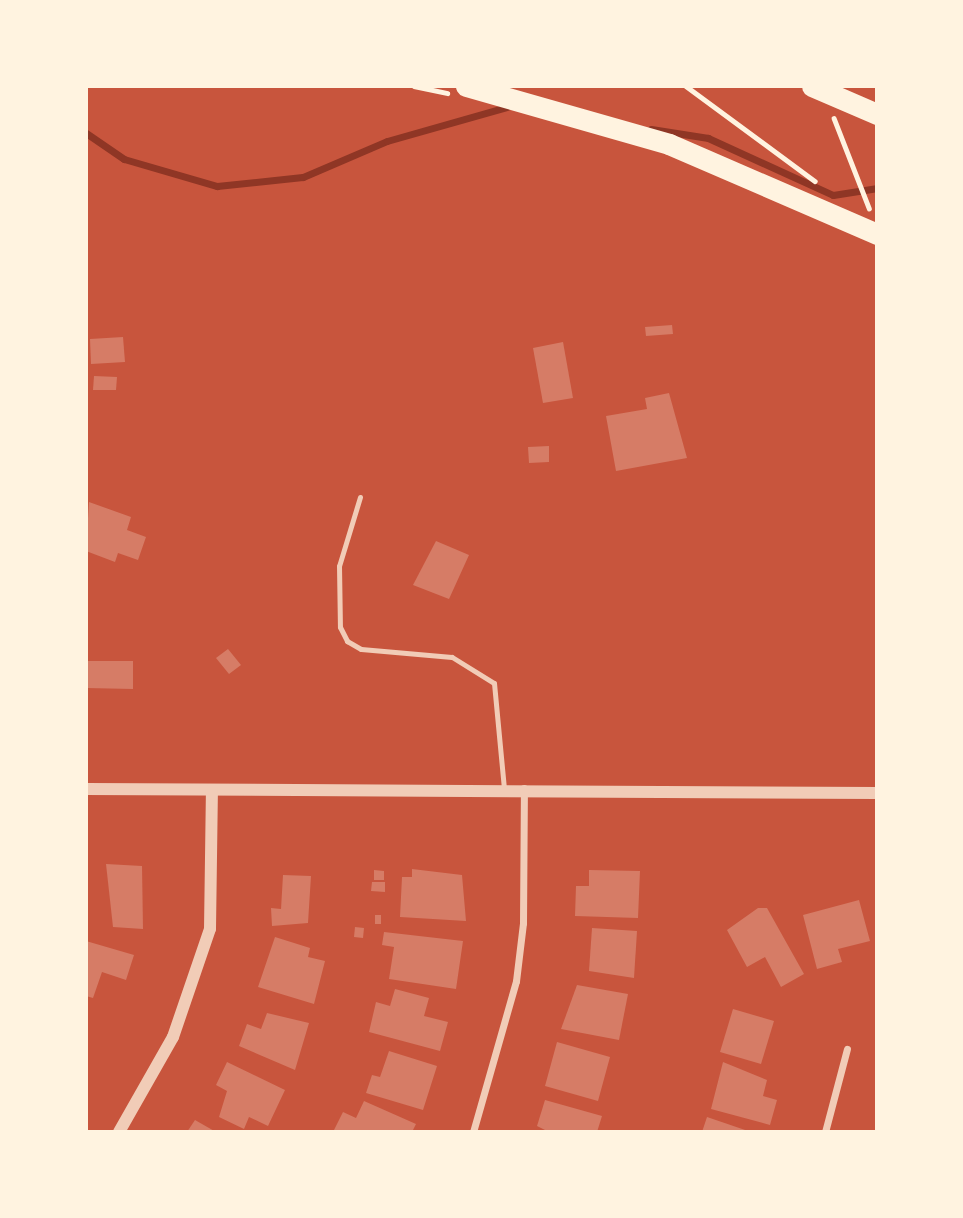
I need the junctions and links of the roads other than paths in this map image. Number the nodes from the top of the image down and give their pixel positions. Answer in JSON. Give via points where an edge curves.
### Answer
{"nodes":[{"id":1,"x":466,"y":86,"type":"edge"},
{"id":2,"x":812,"y":86,"type":"edge"},
{"id":3,"x":877,"y":114,"type":"edge"},
{"id":4,"x":875,"y":225,"type":"edge"},
{"id":5,"x":360,"y":496,"type":"dead end"},
{"id":6,"x":504,"y":788,"type":"junction"},
{"id":7,"x":524,"y":788,"type":"junction"},
{"id":8,"x":86,"y":789,"type":"edge"},
{"id":9,"x":212,"y":790,"type":"junction"},
{"id":10,"x":877,"y":793,"type":"edge"},
{"id":11,"x":847,"y":1049,"type":"dead end"},
{"id":12,"x":119,"y":1132,"type":"edge"},
{"id":13,"x":472,"y":1132,"type":"edge"},
{"id":14,"x":825,"y":1132,"type":"edge"}],
"edges":[{"from":1,"to":4,"type":"highway","via":[[669,144]]},
{"from":2,"to":3,"type":"highway"},
{"from":5,"to":6,"type":"lane","via":[[339,566],[340,627],[360,649],[452,657],[494,683]]},
{"from":6,"to":7,"type":"street"},
{"from":6,"to":9,"type":"street"},
{"from":7,"to":10,"type":"street"},
{"from":7,"to":13,"type":"street","via":[[516,981]]},
{"from":8,"to":9,"type":"street"},
{"from":9,"to":12,"type":"street","via":[[210,929],[173,1037]]},
{"from":11,"to":14,"type":"street"}]}
